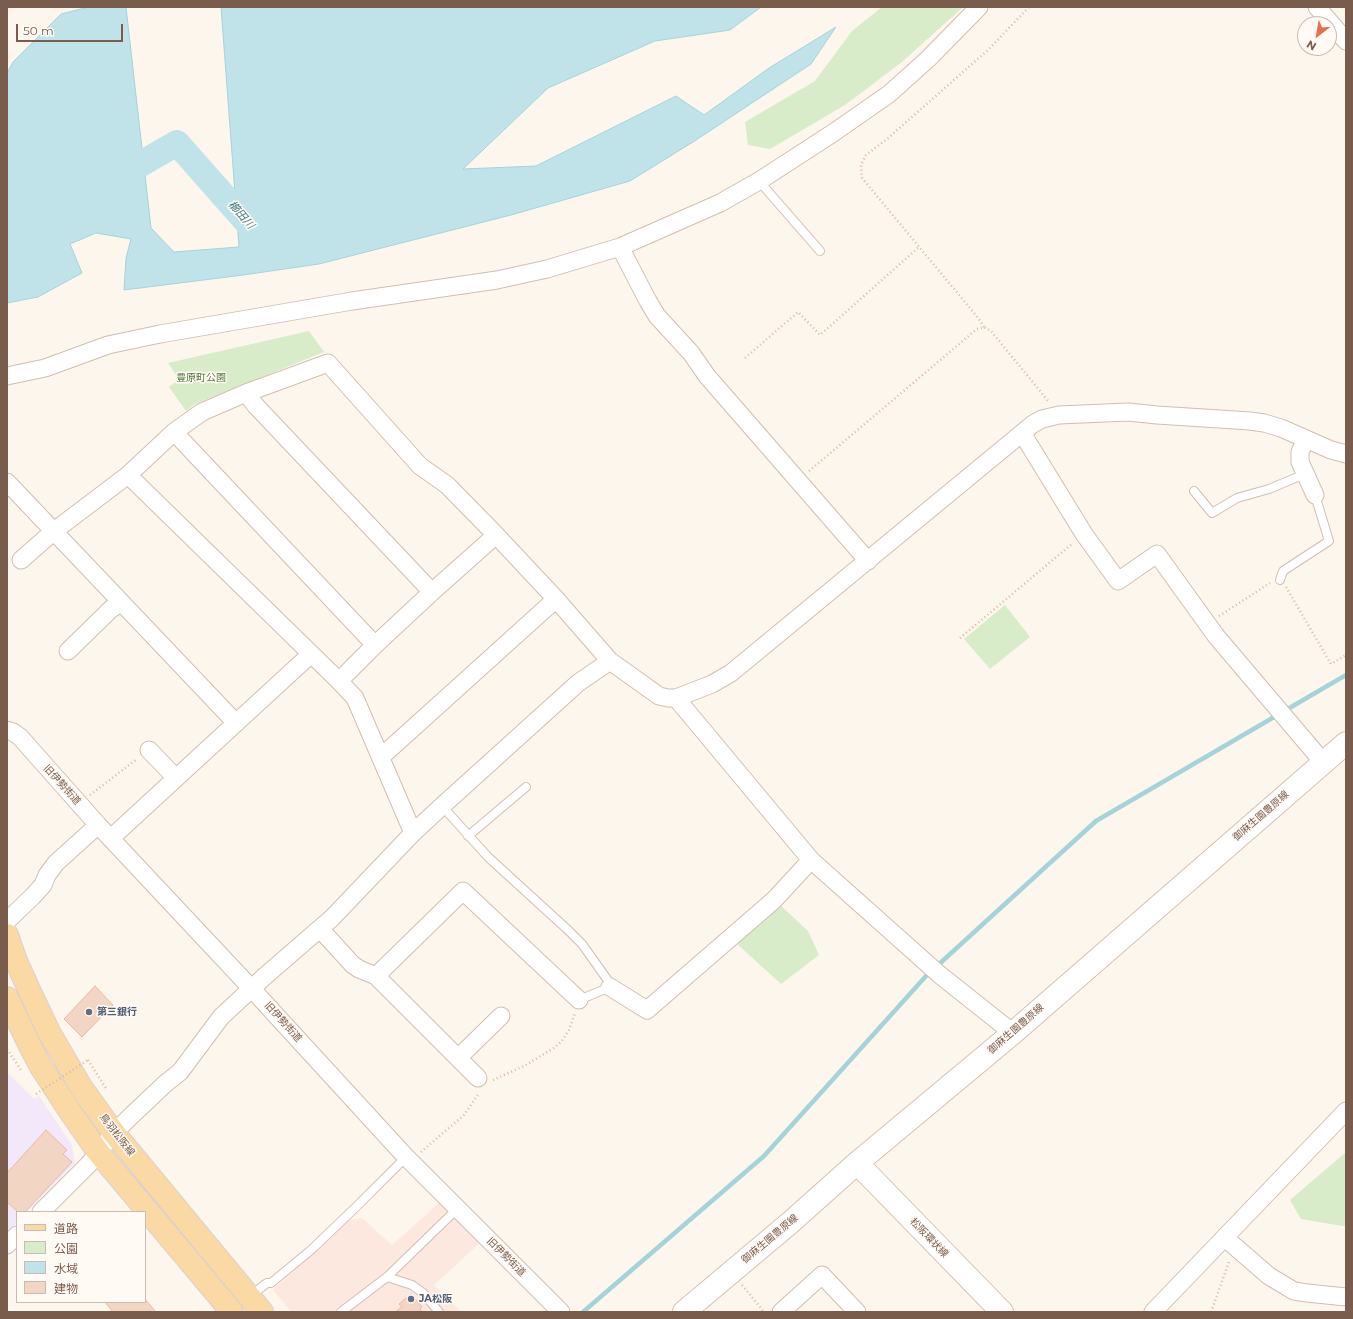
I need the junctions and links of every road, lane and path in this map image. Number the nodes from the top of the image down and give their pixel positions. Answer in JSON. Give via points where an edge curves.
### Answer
{"nodes":[{"id":1,"x":979,"y":7,"type":"edge"},
{"id":2,"x":1029,"y":7,"type":"edge"},
{"id":3,"x":1317,"y":7,"type":"edge"},
{"id":4,"x":1346,"y":41,"type":"edge"},
{"id":5,"x":759,"y":181,"type":"junction"},
{"id":6,"x":620,"y":247,"type":"junction"},
{"id":7,"x":919,"y":247,"type":"junction"},
{"id":8,"x":820,"y":250,"type":"dead end"},
{"id":9,"x":984,"y":327,"type":"junction"},
{"id":10,"x":745,"y":358,"type":"dead end"},
{"id":11,"x":7,"y":376,"type":"edge"},
{"id":12,"x":246,"y":393,"type":"junction"},
{"id":13,"x":1059,"y":415,"type":"junction"},
{"id":14,"x":174,"y":432,"type":"junction"},
{"id":15,"x":1022,"y":433,"type":"junction"},
{"id":16,"x":1306,"y":439,"type":"junction"},
{"id":17,"x":1346,"y":454,"type":"edge"},
{"id":18,"x":1305,"y":470,"type":"junction"},
{"id":19,"x":128,"y":475,"type":"junction"},
{"id":20,"x":795,"y":476,"type":"junction"},
{"id":21,"x":7,"y":482,"type":"edge"},
{"id":22,"x":1194,"y":491,"type":"dead end"},
{"id":23,"x":1315,"y":495,"type":"joint"},
{"id":24,"x":54,"y":531,"type":"junction"},
{"id":25,"x":1084,"y":534,"type":"junction"},
{"id":26,"x":496,"y":535,"type":"junction"},
{"id":27,"x":21,"y":560,"type":"dead end"},
{"id":28,"x":868,"y":561,"type":"junction"},
{"id":29,"x":1280,"y":580,"type":"junction"},
{"id":30,"x":432,"y":592,"type":"junction"},
{"id":31,"x":556,"y":599,"type":"junction"},
{"id":32,"x":121,"y":602,"type":"junction"},
{"id":33,"x":1210,"y":627,"type":"junction"},
{"id":34,"x":960,"y":638,"type":"dead end"},
{"id":35,"x":375,"y":645,"type":"junction"},
{"id":36,"x":68,"y":651,"type":"dead end"},
{"id":37,"x":311,"y":654,"type":"junction"},
{"id":38,"x":1346,"y":655,"type":"edge"},
{"id":39,"x":610,"y":661,"type":"junction"},
{"id":40,"x":339,"y":681,"type":"junction"},
{"id":41,"x":676,"y":698,"type":"junction"},
{"id":42,"x":236,"y":723,"type":"junction"},
{"id":43,"x":7,"y":730,"type":"edge"},
{"id":44,"x":150,"y":750,"type":"joint"},
{"id":45,"x":1339,"y":752,"type":"edge"},
{"id":46,"x":381,"y":757,"type":"junction"},
{"id":47,"x":176,"y":778,"type":"junction"},
{"id":48,"x":526,"y":788,"type":"dead end"},
{"id":49,"x":79,"y":804,"type":"junction"},
{"id":50,"x":442,"y":806,"type":"junction"},
{"id":51,"x":98,"y":825,"type":"junction"},
{"id":52,"x":413,"y":833,"type":"junction"},
{"id":53,"x":468,"y":836,"type":"junction"},
{"id":54,"x":111,"y":838,"type":"junction"},
{"id":55,"x":811,"y":860,"type":"junction"},
{"id":56,"x":7,"y":921,"type":"edge"},
{"id":57,"x":320,"y":929,"type":"junction"},
{"id":58,"x":7,"y":935,"type":"edge"},
{"id":59,"x":376,"y":976,"type":"junction"},
{"id":60,"x":610,"y":987,"type":"junction"},
{"id":61,"x":251,"y":988,"type":"junction"},
{"id":62,"x":7,"y":998,"type":"edge"},
{"id":63,"x":579,"y":1000,"type":"junction"},
{"id":64,"x":501,"y":1016,"type":"dead end"},
{"id":65,"x":1013,"y":1032,"type":"junction"},
{"id":66,"x":458,"y":1058,"type":"junction"},
{"id":67,"x":483,"y":1083,"type":"junction"},
{"id":68,"x":108,"y":1091,"type":"dead end"},
{"id":69,"x":36,"y":1094,"type":"dead end"},
{"id":70,"x":1346,"y":1111,"type":"edge"},
{"id":71,"x":114,"y":1133,"type":"junction"},
{"id":72,"x":98,"y":1152,"type":"junction"},
{"id":73,"x":408,"y":1159,"type":"junction"},
{"id":74,"x":857,"y":1163,"type":"junction"},
{"id":75,"x":458,"y":1208,"type":"junction"},
{"id":76,"x":42,"y":1211,"type":"edge"},
{"id":77,"x":16,"y":1236,"type":"edge"},
{"id":78,"x":1229,"y":1242,"type":"junction"},
{"id":79,"x":7,"y":1245,"type":"edge"},
{"id":80,"x":387,"y":1277,"type":"junction"},
{"id":81,"x":738,"y":1280,"type":"dead end"},
{"id":82,"x":1346,"y":1297,"type":"edge"},
{"id":83,"x":256,"y":1304,"type":"edge"},
{"id":84,"x":560,"y":1311,"type":"edge"},
{"id":85,"x":232,"y":1312,"type":"edge"},
{"id":86,"x":342,"y":1312,"type":"edge"},
{"id":87,"x":439,"y":1312,"type":"edge"},
{"id":88,"x":684,"y":1312,"type":"edge"},
{"id":89,"x":764,"y":1312,"type":"edge"},
{"id":90,"x":781,"y":1312,"type":"edge"},
{"id":91,"x":857,"y":1312,"type":"edge"},
{"id":92,"x":1002,"y":1312,"type":"edge"},
{"id":93,"x":1153,"y":1312,"type":"edge"},
{"id":94,"x":1211,"y":1312,"type":"edge"}],
"edges":[{"from":1,"to":5,"type":"street","via":[[889,94]]},
{"from":2,"to":7,"type":"path","via":[[988,50],[866,155],[861,166],[862,178]]},
{"from":3,"to":4,"type":"street"},
{"from":5,"to":6,"type":"street","via":[[720,203]]},
{"from":5,"to":8,"type":"lane"},
{"from":6,"to":11,"type":"street","via":[[547,269],[497,280],[352,301],[160,334],[108,345],[45,368]]},
{"from":6,"to":20,"type":"street","via":[[657,316]]},
{"from":7,"to":9,"type":"path"},
{"from":7,"to":10,"type":"path","via":[[820,334],[798,312]]},
{"from":9,"to":13,"type":"path","via":[[991,331]]},
{"from":9,"to":20,"type":"path","via":[[977,329],[810,471]]},
{"from":12,"to":14,"type":"street","via":[[202,412]]},
{"from":12,"to":26,"type":"street","via":[[328,363],[420,466],[447,485]]},
{"from":12,"to":30,"type":"street"},
{"from":13,"to":15,"type":"street","via":[[1042,418]]},
{"from":13,"to":16,"type":"street","via":[[1128,412],[1250,421],[1281,428]]},
{"from":14,"to":19,"type":"street"},
{"from":14,"to":35,"type":"street"},
{"from":15,"to":25,"type":"street"},
{"from":15,"to":28,"type":"street"},
{"from":16,"to":17,"type":"street"},
{"from":16,"to":18,"type":"street","via":[[1300,452],[1300,462]]},
{"from":18,"to":22,"type":"lane","via":[[1300,476],[1269,489],[1237,498],[1212,513]]},
{"from":18,"to":23,"type":"street"},
{"from":19,"to":24,"type":"street"},
{"from":19,"to":37,"type":"street"},
{"from":20,"to":28,"type":"street"},
{"from":21,"to":24,"type":"street"},
{"from":23,"to":29,"type":"lane","via":[[1329,541],[1283,571]]},
{"from":24,"to":27,"type":"street"},
{"from":24,"to":32,"type":"street"},
{"from":25,"to":33,"type":"street","via":[[1118,581],[1157,554]]},
{"from":25,"to":34,"type":"path"},
{"from":26,"to":30,"type":"street"},
{"from":26,"to":31,"type":"street"},
{"from":28,"to":41,"type":"street","via":[[731,673],[712,684]]},
{"from":29,"to":33,"type":"path","via":[[1277,578],[1220,614]]},
{"from":29,"to":38,"type":"path","via":[[1331,664]]},
{"from":30,"to":35,"type":"street"},
{"from":31,"to":39,"type":"street"},
{"from":31,"to":46,"type":"street"},
{"from":32,"to":36,"type":"street"},
{"from":32,"to":42,"type":"street"},
{"from":33,"to":45,"type":"street","via":[[1288,721]]},
{"from":35,"to":40,"type":"street"},
{"from":37,"to":40,"type":"street"},
{"from":37,"to":42,"type":"street"},
{"from":39,"to":41,"type":"street","via":[[659,696]]},
{"from":39,"to":50,"type":"street","via":[[578,683]]},
{"from":40,"to":46,"type":"street","via":[[355,698]]},
{"from":41,"to":55,"type":"street"},
{"from":42,"to":47,"type":"street"},
{"from":43,"to":49,"type":"street","name":"旧伊勢街道","via":[[20,737]]},
{"from":44,"to":47,"type":"street"},
{"from":44,"to":49,"type":"path"},
{"from":45,"to":65,"type":"main road","name":"御麻生園豊原線"},
{"from":46,"to":52,"type":"street"},
{"from":47,"to":54,"type":"street"},
{"from":48,"to":53,"type":"lane"},
{"from":49,"to":51,"type":"street","name":"旧伊勢街道"},
{"from":50,"to":52,"type":"street"},
{"from":50,"to":53,"type":"lane"},
{"from":51,"to":54,"type":"street","name":"旧伊勢街道"},
{"from":51,"to":56,"type":"street","via":[[56,863],[38,891]]},
{"from":52,"to":57,"type":"street"},
{"from":53,"to":60,"type":"lane","via":[[582,944]]},
{"from":54,"to":61,"type":"street","name":"旧伊勢街道"},
{"from":55,"to":60,"type":"street","via":[[774,900],[647,1010]]},
{"from":55,"to":65,"type":"street","via":[[940,975]]},
{"from":57,"to":59,"type":"street","via":[[353,965]]},
{"from":57,"to":61,"type":"street"},
{"from":58,"to":71,"type":"main road","name":"鳥羽松阪線","via":[[19,968],[49,1032],[81,1087]]},
{"from":59,"to":63,"type":"street","via":[[463,891]]},
{"from":59,"to":66,"type":"street"},
{"from":60,"to":63,"type":"lane"},
{"from":61,"to":71,"type":"street","via":[[221,1017],[180,1072]]},
{"from":61,"to":73,"type":"street","name":"旧伊勢街道"},
{"from":62,"to":72,"type":"main road","via":[[41,1067]]},
{"from":63,"to":67,"type":"path","via":[[569,1030],[561,1042],[535,1061]]},
{"from":64,"to":66,"type":"street"},
{"from":65,"to":74,"type":"main road","name":"御麻生園豊原線"},
{"from":66,"to":67,"type":"street"},
{"from":67,"to":73,"type":"path","via":[[464,1114]]},
{"from":68,"to":69,"type":"path","bridge":true,"via":[[88,1060]]},
{"from":70,"to":78,"type":"street"},
{"from":71,"to":72,"type":"street"},
{"from":71,"to":83,"type":"main road","name":"鳥羽松阪線"},
{"from":72,"to":76,"type":"street"},
{"from":72,"to":85,"type":"main road"},
{"from":73,"to":75,"type":"street","name":"旧伊勢街道"},
{"from":73,"to":83,"type":"lane","via":[[311,1250],[271,1283],[267,1283]]},
{"from":74,"to":88,"type":"main road","name":"御麻生園豊原線"},
{"from":74,"to":92,"type":"main road","name":"松阪環状線"},
{"from":75,"to":80,"type":"lane"},
{"from":75,"to":84,"type":"street","name":"旧伊勢街道"},
{"from":77,"to":79,"type":"street"},
{"from":78,"to":82,"type":"street","via":[[1269,1276],[1294,1291]]},
{"from":78,"to":93,"type":"street"},
{"from":78,"to":94,"type":"path"},
{"from":80,"to":86,"type":"lane"},
{"from":80,"to":87,"type":"lane","via":[[412,1285],[423,1293]]},
{"from":81,"to":89,"type":"path"},
{"from":90,"to":91,"type":"street","via":[[822,1275]]}]}
